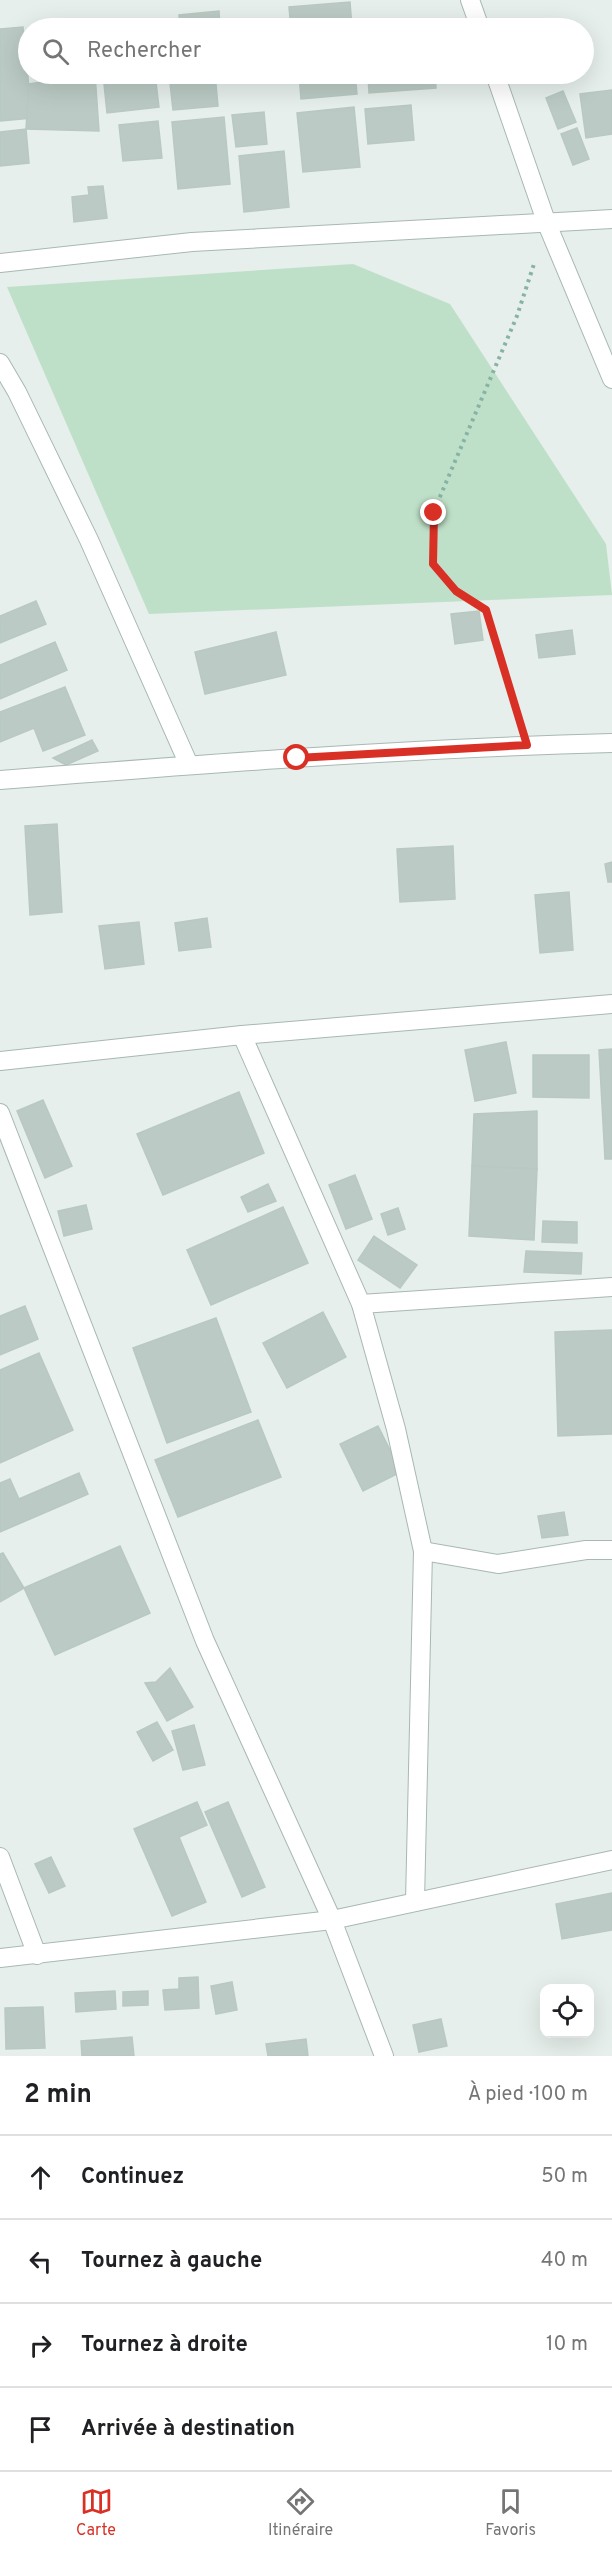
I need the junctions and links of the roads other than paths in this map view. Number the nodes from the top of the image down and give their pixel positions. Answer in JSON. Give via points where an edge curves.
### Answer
{"nodes":[{"id":1,"x":470,"y":0,"type":"edge"},
{"id":2,"x":476,"y":18,"type":"edge"},
{"id":3,"x":498,"y":84,"type":"edge"},
{"id":4,"x":612,"y":219,"type":"edge"},
{"id":5,"x":547,"y":224,"type":"junction"},
{"id":6,"x":0,"y":263,"type":"edge"},
{"id":7,"x":0,"y":363,"type":"edge"},
{"id":8,"x":612,"y":379,"type":"edge"},
{"id":9,"x":612,"y":743,"type":"edge"},
{"id":10,"x":189,"y":765,"type":"junction"},
{"id":11,"x":0,"y":780,"type":"edge"},
{"id":12,"x":612,"y":1004,"type":"edge"},
{"id":13,"x":242,"y":1035,"type":"junction"},
{"id":14,"x":0,"y":1061,"type":"edge"},
{"id":15,"x":0,"y":1113,"type":"edge"},
{"id":16,"x":612,"y":1287,"type":"edge"},
{"id":17,"x":361,"y":1304,"type":"junction"},
{"id":18,"x":612,"y":1550,"type":"edge"},
{"id":19,"x":423,"y":1551,"type":"junction"},
{"id":20,"x":0,"y":1857,"type":"edge"},
{"id":21,"x":612,"y":1860,"type":"edge"},
{"id":22,"x":415,"y":1902,"type":"junction"},
{"id":23,"x":332,"y":1920,"type":"junction"},
{"id":24,"x":37,"y":1955,"type":"junction"},
{"id":25,"x":0,"y":1958,"type":"edge"},
{"id":26,"x":384,"y":2056,"type":"edge"}],
"edges":[{"from":1,"to":2,"type":"street"},
{"from":3,"to":5,"type":"street"},
{"from":4,"to":5,"type":"street"},
{"from":5,"to":6,"type":"street","via":[[192,242]]},
{"from":5,"to":8,"type":"street"},
{"from":7,"to":10,"type":"street","via":[[89,540]]},
{"from":9,"to":10,"type":"street"},
{"from":10,"to":11,"type":"street"},
{"from":12,"to":13,"type":"street"},
{"from":13,"to":14,"type":"street"},
{"from":13,"to":17,"type":"street"},
{"from":15,"to":23,"type":"street","via":[[205,1641]]},
{"from":16,"to":17,"type":"street"},
{"from":17,"to":19,"type":"street","via":[[396,1429]]},
{"from":18,"to":19,"type":"street","via":[[586,1550],[498,1564]]},
{"from":19,"to":22,"type":"street"},
{"from":20,"to":24,"type":"street"},
{"from":21,"to":22,"type":"street"},
{"from":22,"to":23,"type":"street"},
{"from":23,"to":24,"type":"street"},
{"from":23,"to":26,"type":"street"},
{"from":24,"to":25,"type":"street"}]}
